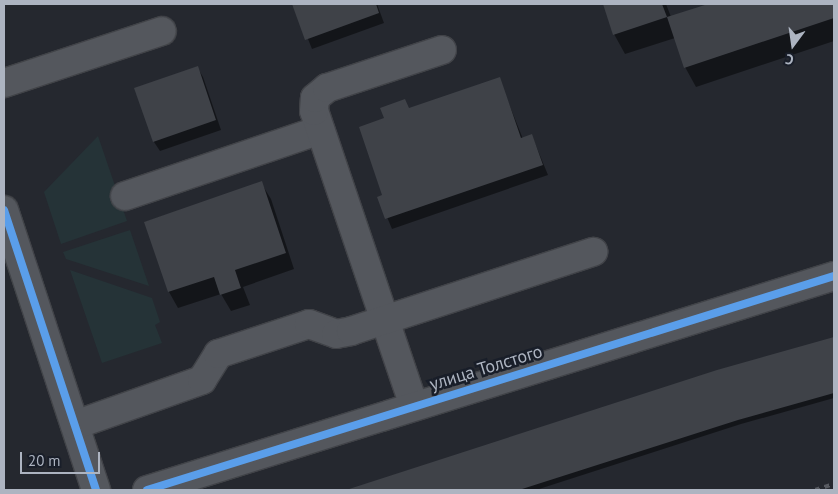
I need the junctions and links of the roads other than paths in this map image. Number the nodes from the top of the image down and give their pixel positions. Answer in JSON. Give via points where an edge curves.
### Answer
{"nodes":[{"id":1,"x":162,"y":31,"type":"dead end"},
{"id":2,"x":442,"y":50,"type":"dead end"},
{"id":3,"x":4,"y":83,"type":"edge"},
{"id":4,"x":320,"y":130,"type":"junction"},
{"id":5,"x":125,"y":196,"type":"dead end"},
{"id":6,"x":4,"y":210,"type":"edge"},
{"id":7,"x":593,"y":252,"type":"dead end"},
{"id":8,"x":834,"y":276,"type":"edge"},
{"id":9,"x":386,"y":320,"type":"junction"},
{"id":10,"x":414,"y":406,"type":"junction"},
{"id":11,"x":75,"y":425,"type":"junction"},
{"id":12,"x":96,"y":490,"type":"edge"},
{"id":13,"x":148,"y":490,"type":"edge"}],
"edges":[{"from":1,"to":3,"type":"street"},
{"from":2,"to":4,"type":"street","via":[[326,88],[315,98],[314,111]]},
{"from":4,"to":5,"type":"street"},
{"from":4,"to":9,"type":"street"},
{"from":6,"to":11,"type":"street"},
{"from":7,"to":9,"type":"street"},
{"from":8,"to":10,"type":"street","name":"улица Толстого"},
{"from":9,"to":10,"type":"street"},
{"from":9,"to":11,"type":"street","via":[[336,334],[309,324],[218,354],[202,380]]},
{"from":10,"to":13,"type":"street","name":"улица Толстого"},
{"from":11,"to":12,"type":"street"}]}
